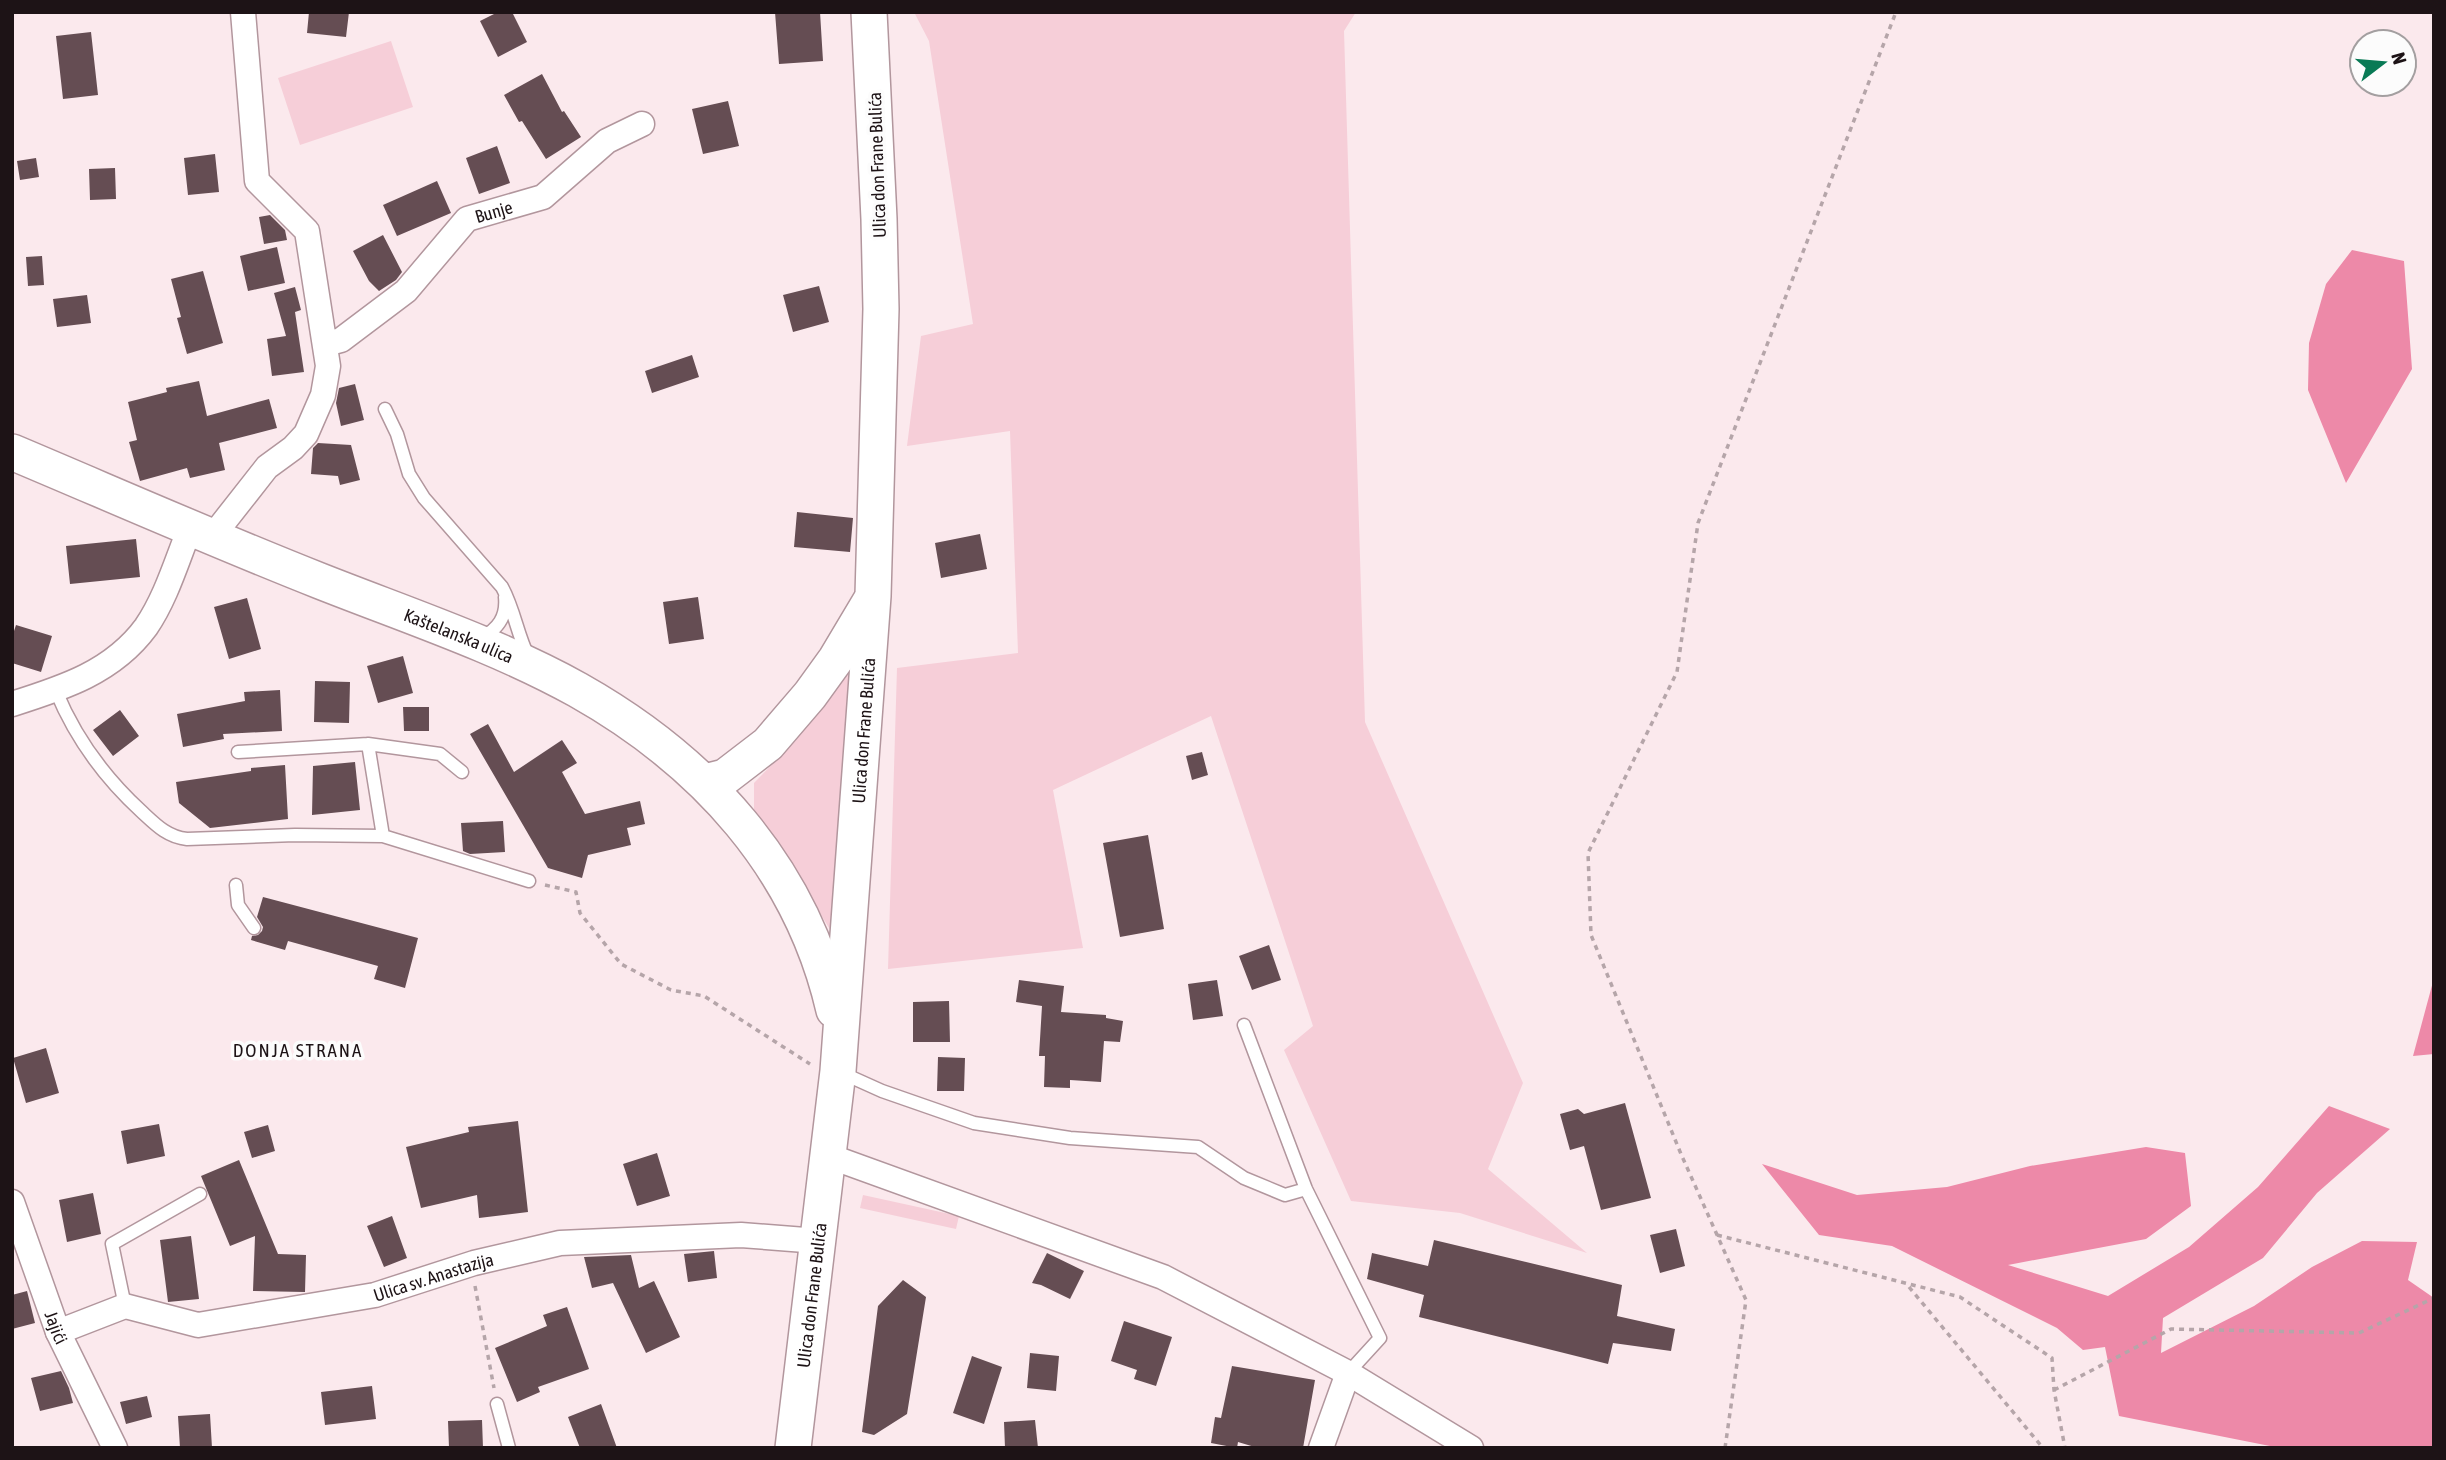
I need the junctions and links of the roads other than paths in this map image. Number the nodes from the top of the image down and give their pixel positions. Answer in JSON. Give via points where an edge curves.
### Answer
{"nodes":[{"id":1,"x":243,"y":12,"type":"edge"},
{"id":2,"x":869,"y":12,"type":"edge"},
{"id":3,"x":642,"y":124,"type":"dead end"},
{"id":4,"x":326,"y":344,"type":"junction"},
{"id":5,"x":385,"y":409,"type":"dead end"},
{"id":6,"x":12,"y":452,"type":"edge"},
{"id":7,"x":201,"y":532,"type":"junction"},
{"id":8,"x":502,"y":587,"type":"junction"},
{"id":9,"x":873,"y":596,"type":"junction"},
{"id":10,"x":467,"y":640,"type":"junction"},
{"id":11,"x":540,"y":671,"type":"junction"},
{"id":12,"x":56,"y":691,"type":"junction"},
{"id":13,"x":12,"y":704,"type":"edge"},
{"id":14,"x":368,"y":744,"type":"junction"},
{"id":15,"x":238,"y":752,"type":"dead end"},
{"id":16,"x":462,"y":772,"type":"dead end"},
{"id":17,"x":705,"y":782,"type":"junction"},
{"id":18,"x":383,"y":836,"type":"junction"},
{"id":19,"x":529,"y":881,"type":"road end"},
{"id":20,"x":236,"y":885,"type":"dead end"},
{"id":21,"x":254,"y":928,"type":"dead end"},
{"id":22,"x":1244,"y":1025,"type":"dead end"},
{"id":23,"x":839,"y":1056,"type":"junction"},
{"id":24,"x":826,"y":1155,"type":"junction"},
{"id":25,"x":1306,"y":1189,"type":"junction"},
{"id":26,"x":200,"y":1194,"type":"dead end"},
{"id":27,"x":12,"y":1202,"type":"edge"},
{"id":28,"x":818,"y":1241,"type":"junction"},
{"id":29,"x":125,"y":1306,"type":"junction"},
{"id":30,"x":58,"y":1332,"type":"junction"},
{"id":31,"x":1349,"y":1373,"type":"junction"},
{"id":32,"x":497,"y":1404,"type":"road end"},
{"id":33,"x":115,"y":1448,"type":"edge"},
{"id":34,"x":509,"y":1448,"type":"edge"},
{"id":35,"x":793,"y":1448,"type":"edge"},
{"id":36,"x":1321,"y":1448,"type":"edge"},
{"id":37,"x":1471,"y":1448,"type":"edge"}],
"edges":[{"from":1,"to":4,"type":"street","via":[[257,181],[307,231]]},
{"from":2,"to":9,"type":"street","name":"Ulica don Frane Bulića","via":[[881,309]]},
{"from":3,"to":4,"type":"street","name":"Bunje","via":[[607,141],[543,197],[467,219],[406,291],[347,336]]},
{"from":4,"to":7,"type":"street","via":[[323,395],[306,434]]},
{"from":5,"to":8,"type":"lane","via":[[419,490]]},
{"from":6,"to":7,"type":"street","name":"Kaštelanska ulica"},
{"from":7,"to":10,"type":"street","name":"Kaštelanska ulica"},
{"from":7,"to":12,"type":"street","via":[[146,626],[115,659]]},
{"from":8,"to":10,"type":"lane","via":[[506,612],[500,622],[492,632]]},
{"from":8,"to":11,"type":"lane","via":[[526,651]]},
{"from":9,"to":17,"type":"street","via":[[836,659],[788,722],[740,767]]},
{"from":9,"to":23,"type":"street","name":"Ulica don Frane Bulića"},
{"from":10,"to":11,"type":"street","name":"Kaštelanska ulica"},
{"from":11,"to":17,"type":"street","name":"Kaštelanska ulica","via":[[617,713]]},
{"from":12,"to":13,"type":"street"},
{"from":12,"to":18,"type":"lane","via":[[104,773],[173,838]]},
{"from":14,"to":15,"type":"lane"},
{"from":14,"to":16,"type":"lane","via":[[440,754]]},
{"from":14,"to":18,"type":"lane"},
{"from":17,"to":23,"type":"street","name":"Kaštelanska ulica","via":[[746,827],[795,902],[823,968],[837,1023]]},
{"from":18,"to":19,"type":"lane"},
{"from":20,"to":21,"type":"lane","via":[[238,905]]},
{"from":22,"to":25,"type":"lane"},
{"from":23,"to":24,"type":"street","name":"Ulica don Frane Bulića"},
{"from":23,"to":25,"type":"lane","via":[[882,1091],[974,1124],[1070,1138],[1198,1147],[1244,1178],[1285,1195]]},
{"from":24,"to":28,"type":"street","name":"Ulica don Frane Bulića"},
{"from":24,"to":31,"type":"street","via":[[1163,1277]]},
{"from":25,"to":31,"type":"lane","via":[[1380,1338]]},
{"from":26,"to":29,"type":"lane","via":[[112,1244]]},
{"from":27,"to":30,"type":"street","name":"Jajići"},
{"from":28,"to":29,"type":"street","name":"Ulica sv. Anastazija","via":[[741,1235],[559,1243],[474,1263],[375,1295],[198,1325]]},
{"from":28,"to":35,"type":"street","name":"Ulica don Frane Bulića"},
{"from":29,"to":30,"type":"street"},
{"from":30,"to":33,"type":"street","name":"Jajići"},
{"from":31,"to":36,"type":"street"},
{"from":31,"to":37,"type":"street"},
{"from":32,"to":34,"type":"lane"}]}
